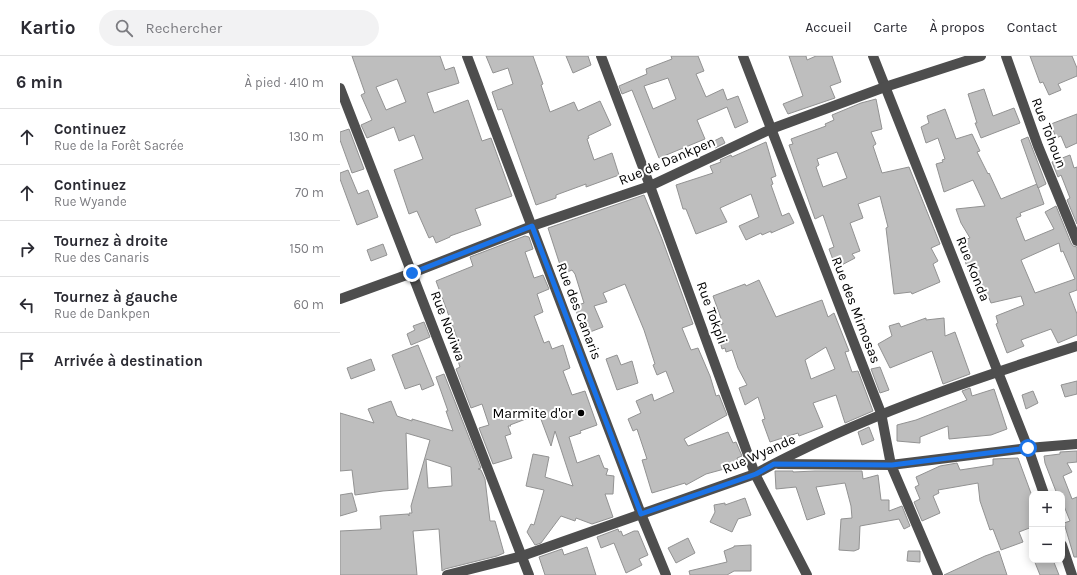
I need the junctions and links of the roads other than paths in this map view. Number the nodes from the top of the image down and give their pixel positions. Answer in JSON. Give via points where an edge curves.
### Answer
{"nodes":[{"id":1,"x":467,"y":56,"type":"edge"},
{"id":2,"x":601,"y":56,"type":"edge"},
{"id":3,"x":743,"y":56,"type":"edge"},
{"id":4,"x":873,"y":56,"type":"edge"},
{"id":5,"x":981,"y":56,"type":"edge"},
{"id":6,"x":1006,"y":56,"type":"edge"},
{"id":7,"x":885,"y":87,"type":"junction"},
{"id":8,"x":340,"y":88,"type":"edge"},
{"id":9,"x":771,"y":129,"type":"junction"},
{"id":10,"x":650,"y":186,"type":"junction"},
{"id":11,"x":532,"y":226,"type":"junction"},
{"id":12,"x":1077,"y":241,"type":"edge"},
{"id":13,"x":412,"y":273,"type":"junction"},
{"id":14,"x":340,"y":299,"type":"edge"},
{"id":15,"x":1077,"y":346,"type":"edge"},
{"id":16,"x":998,"y":371,"type":"junction"},
{"id":17,"x":881,"y":414,"type":"junction"},
{"id":18,"x":1077,"y":444,"type":"edge"},
{"id":19,"x":1028,"y":448,"type":"junction"},
{"id":20,"x":774,"y":464,"type":"junction"},
{"id":21,"x":892,"y":465,"type":"junction"},
{"id":22,"x":756,"y":474,"type":"junction"},
{"id":23,"x":1043,"y":491,"type":"edge"},
{"id":24,"x":641,"y":514,"type":"junction"},
{"id":25,"x":1065,"y":554,"type":"edge"},
{"id":26,"x":522,"y":556,"type":"junction"},
{"id":27,"x":447,"y":575,"type":"edge"},
{"id":28,"x":529,"y":575,"type":"edge"},
{"id":29,"x":666,"y":575,"type":"edge"},
{"id":30,"x":807,"y":575,"type":"edge"},
{"id":31,"x":938,"y":575,"type":"edge"},
{"id":32,"x":1072,"y":575,"type":"edge"}],
"edges":[{"from":1,"to":11,"type":"street","name":"Rue des Canaris"},
{"from":2,"to":10,"type":"street","name":"Rue Tokpli"},
{"from":3,"to":9,"type":"street","name":"Rue des Mimosas"},
{"from":4,"to":7,"type":"street","name":"Rue Konda"},
{"from":5,"to":7,"type":"street","name":"Rue de Dankpen"},
{"from":6,"to":12,"type":"street","name":"Rue Tohoun","via":[[1038,146]]},
{"from":7,"to":9,"type":"street","name":"Rue de Dankpen"},
{"from":7,"to":16,"type":"street","name":"Rue Konda"},
{"from":8,"to":13,"type":"street","name":"Rue Noviwa"},
{"from":9,"to":10,"type":"street","name":"Rue de Dankpen"},
{"from":9,"to":17,"type":"street","name":"Rue des Mimosas"},
{"from":10,"to":11,"type":"street","name":"Rue de Dankpen"},
{"from":10,"to":22,"type":"street","name":"Rue Tokpli"},
{"from":11,"to":13,"type":"street","name":"Rue de Dankpen"},
{"from":11,"to":24,"type":"street","name":"Rue des Canaris"},
{"from":13,"to":14,"type":"street","name":"Rue de Dankpen"},
{"from":13,"to":26,"type":"street","name":"Rue Noviwa"},
{"from":15,"to":16,"type":"street","name":"Rue Wyande"},
{"from":16,"to":17,"type":"street","name":"Rue Wyande"},
{"from":16,"to":19,"type":"street","name":"Rue Konda"},
{"from":17,"to":20,"type":"street","name":"Rue Wyande"},
{"from":17,"to":21,"type":"street","name":"Rue des Mimosas"},
{"from":18,"to":19,"type":"street"},
{"from":19,"to":21,"type":"street"},
{"from":19,"to":23,"type":"street","name":"Rue Konda"},
{"from":20,"to":21,"type":"street"},
{"from":20,"to":22,"type":"street","name":"Rue Wyande"},
{"from":21,"to":31,"type":"street","name":"Rue des Mimosas"},
{"from":22,"to":24,"type":"street","name":"Rue Wyande"},
{"from":22,"to":30,"type":"street","name":"Rue Tokpli"},
{"from":24,"to":26,"type":"street","name":"Rue Wyande"},
{"from":24,"to":29,"type":"street","name":"Rue des Canaris"},
{"from":25,"to":32,"type":"street"},
{"from":26,"to":27,"type":"street","name":"Rue Wyande"},
{"from":26,"to":28,"type":"street","name":"Rue Noviwa"}]}
